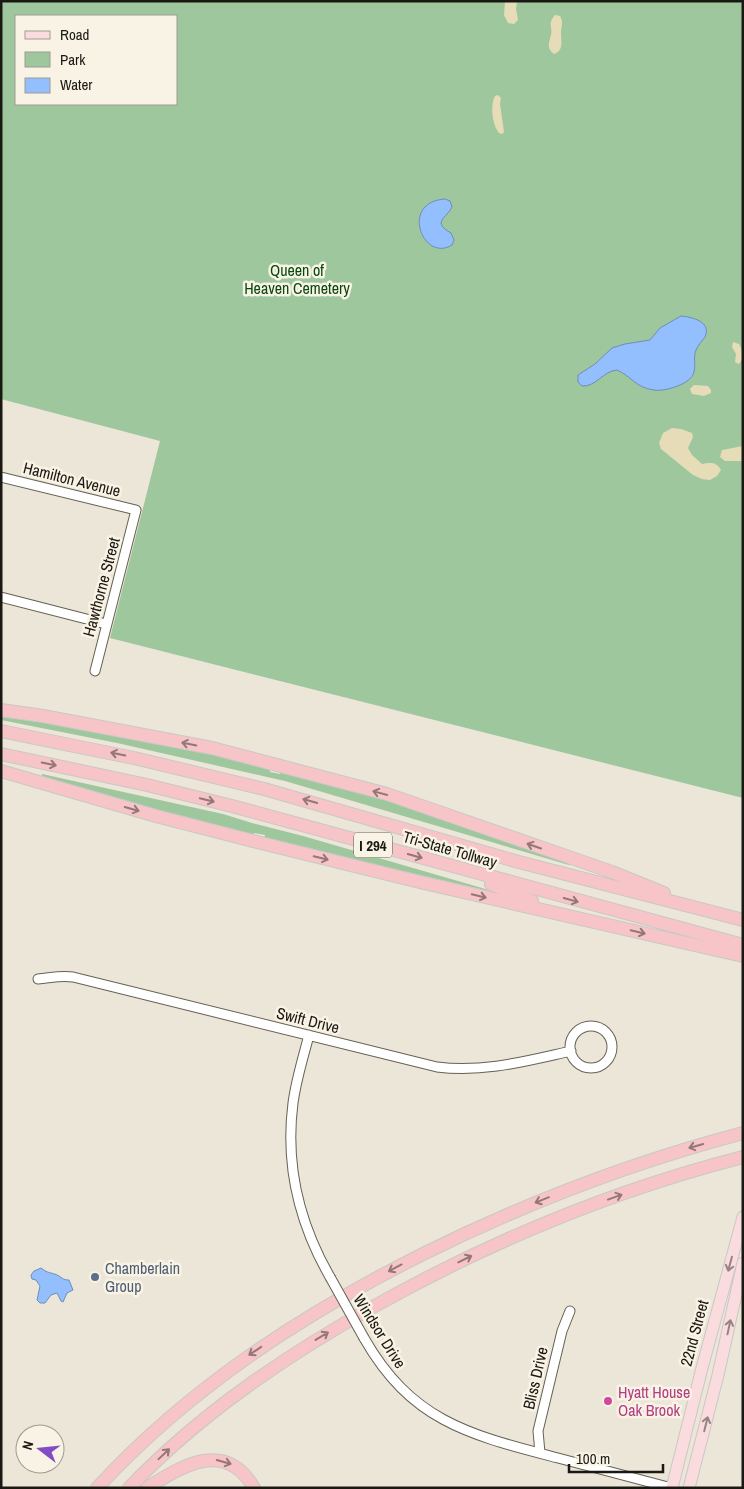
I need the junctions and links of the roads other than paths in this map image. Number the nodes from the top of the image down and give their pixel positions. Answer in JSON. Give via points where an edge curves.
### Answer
{"nodes":[{"id":1,"x":1,"y":477,"type":"edge"},
{"id":2,"x":136,"y":510,"type":"joint"},
{"id":3,"x":1,"y":597,"type":"edge"},
{"id":4,"x":106,"y":624,"type":"junction"},
{"id":5,"x":95,"y":671,"type":"dead end"},
{"id":6,"x":1,"y":710,"type":"edge"},
{"id":7,"x":1,"y":731,"type":"edge"},
{"id":8,"x":1,"y":754,"type":"edge"},
{"id":9,"x":1,"y":771,"type":"edge"},
{"id":10,"x":462,"y":869,"type":"junction"},
{"id":11,"x":728,"y":916,"type":"junction"},
{"id":12,"x":586,"y":920,"type":"junction"},
{"id":13,"x":743,"y":920,"type":"edge"},
{"id":14,"x":743,"y":945,"type":"edge"},
{"id":15,"x":743,"y":956,"type":"edge"},
{"id":16,"x":38,"y":979,"type":"dead end"},
{"id":17,"x":309,"y":1035,"type":"junction"},
{"id":18,"x":571,"y":1051,"type":"junction"},
{"id":19,"x":743,"y":1133,"type":"edge"},
{"id":20,"x":743,"y":1157,"type":"edge"},
{"id":21,"x":743,"y":1217,"type":"edge"},
{"id":22,"x":743,"y":1262,"type":"edge"},
{"id":23,"x":570,"y":1311,"type":"dead end"},
{"id":24,"x":540,"y":1453,"type":"junction"},
{"id":25,"x":97,"y":1488,"type":"edge"},
{"id":26,"x":129,"y":1488,"type":"edge"},
{"id":27,"x":147,"y":1488,"type":"edge"},
{"id":28,"x":254,"y":1488,"type":"edge"},
{"id":29,"x":672,"y":1488,"type":"edge"},
{"id":30,"x":689,"y":1488,"type":"edge"}],
"edges":[{"from":1,"to":2,"type":"street","name":"Hamilton Avenue"},
{"from":2,"to":4,"type":"street","name":"Hawthorne Street"},
{"from":3,"to":4,"type":"street"},
{"from":4,"to":5,"type":"street","name":"Hawthorne Street"},
{"from":11,"to":6,"type":"highway","one_way":true,"via":[[387,794],[212,748]]},
{"from":11,"to":7,"type":"highway","name":"Tri-State Tollway","number":"I 294","one_way":true,"via":[[515,861],[264,789]]},
{"from":8,"to":10,"type":"highway","name":"Tri-State Tollway","number":"I 294","one_way":true,"via":[[232,806]]},
{"from":9,"to":12,"type":"highway","one_way":true,"via":[[183,824]]},
{"from":10,"to":12,"type":"highway","via":[[509,892]]},
{"from":10,"to":14,"type":"highway","name":"Tri-State Tollway","number":"I 294","one_way":true},
{"from":11,"to":13,"type":"highway","name":"Tri-State Tollway","number":"I 294"},
{"from":12,"to":15,"type":"highway","one_way":true},
{"from":16,"to":17,"type":"street","name":"Swift Drive","via":[[73,977]]},
{"from":17,"to":18,"type":"street","name":"Swift Drive","via":[[450,1069],[499,1066]]},
{"from":17,"to":24,"type":"street","name":"Windsor Drive","bridge":true,"via":[[294,1102],[292,1167],[303,1219],[319,1258],[364,1338],[391,1378],[409,1396],[437,1417],[472,1434]]},
{"from":18,"to":18,"type":"street","via":[[582,1065],[598,1067],[610,1056],[612,1042],[604,1030],[586,1026],[572,1038]]},
{"from":19,"to":25,"type":"highway","one_way":true,"via":[[649,1160],[547,1198],[461,1235],[367,1283],[216,1379],[144,1440]]},
{"from":26,"to":20,"type":"highway","one_way":true,"via":[[175,1443],[254,1380],[313,1341],[402,1291],[480,1252],[562,1217],[661,1181]]},
{"from":21,"to":29,"type":"main road","name":"22nd Street","one_way":true},
{"from":30,"to":22,"type":"main road","name":"22nd Street","one_way":true},
{"from":23,"to":24,"type":"street","name":"Bliss Drive","via":[[562,1331],[538,1431]]},
{"from":24,"to":29,"type":"street","name":"Windsor Drive"},
{"from":27,"to":28,"type":"highway","one_way":true,"via":[[182,1468],[211,1459],[224,1460],[235,1466],[248,1476]]}]}
